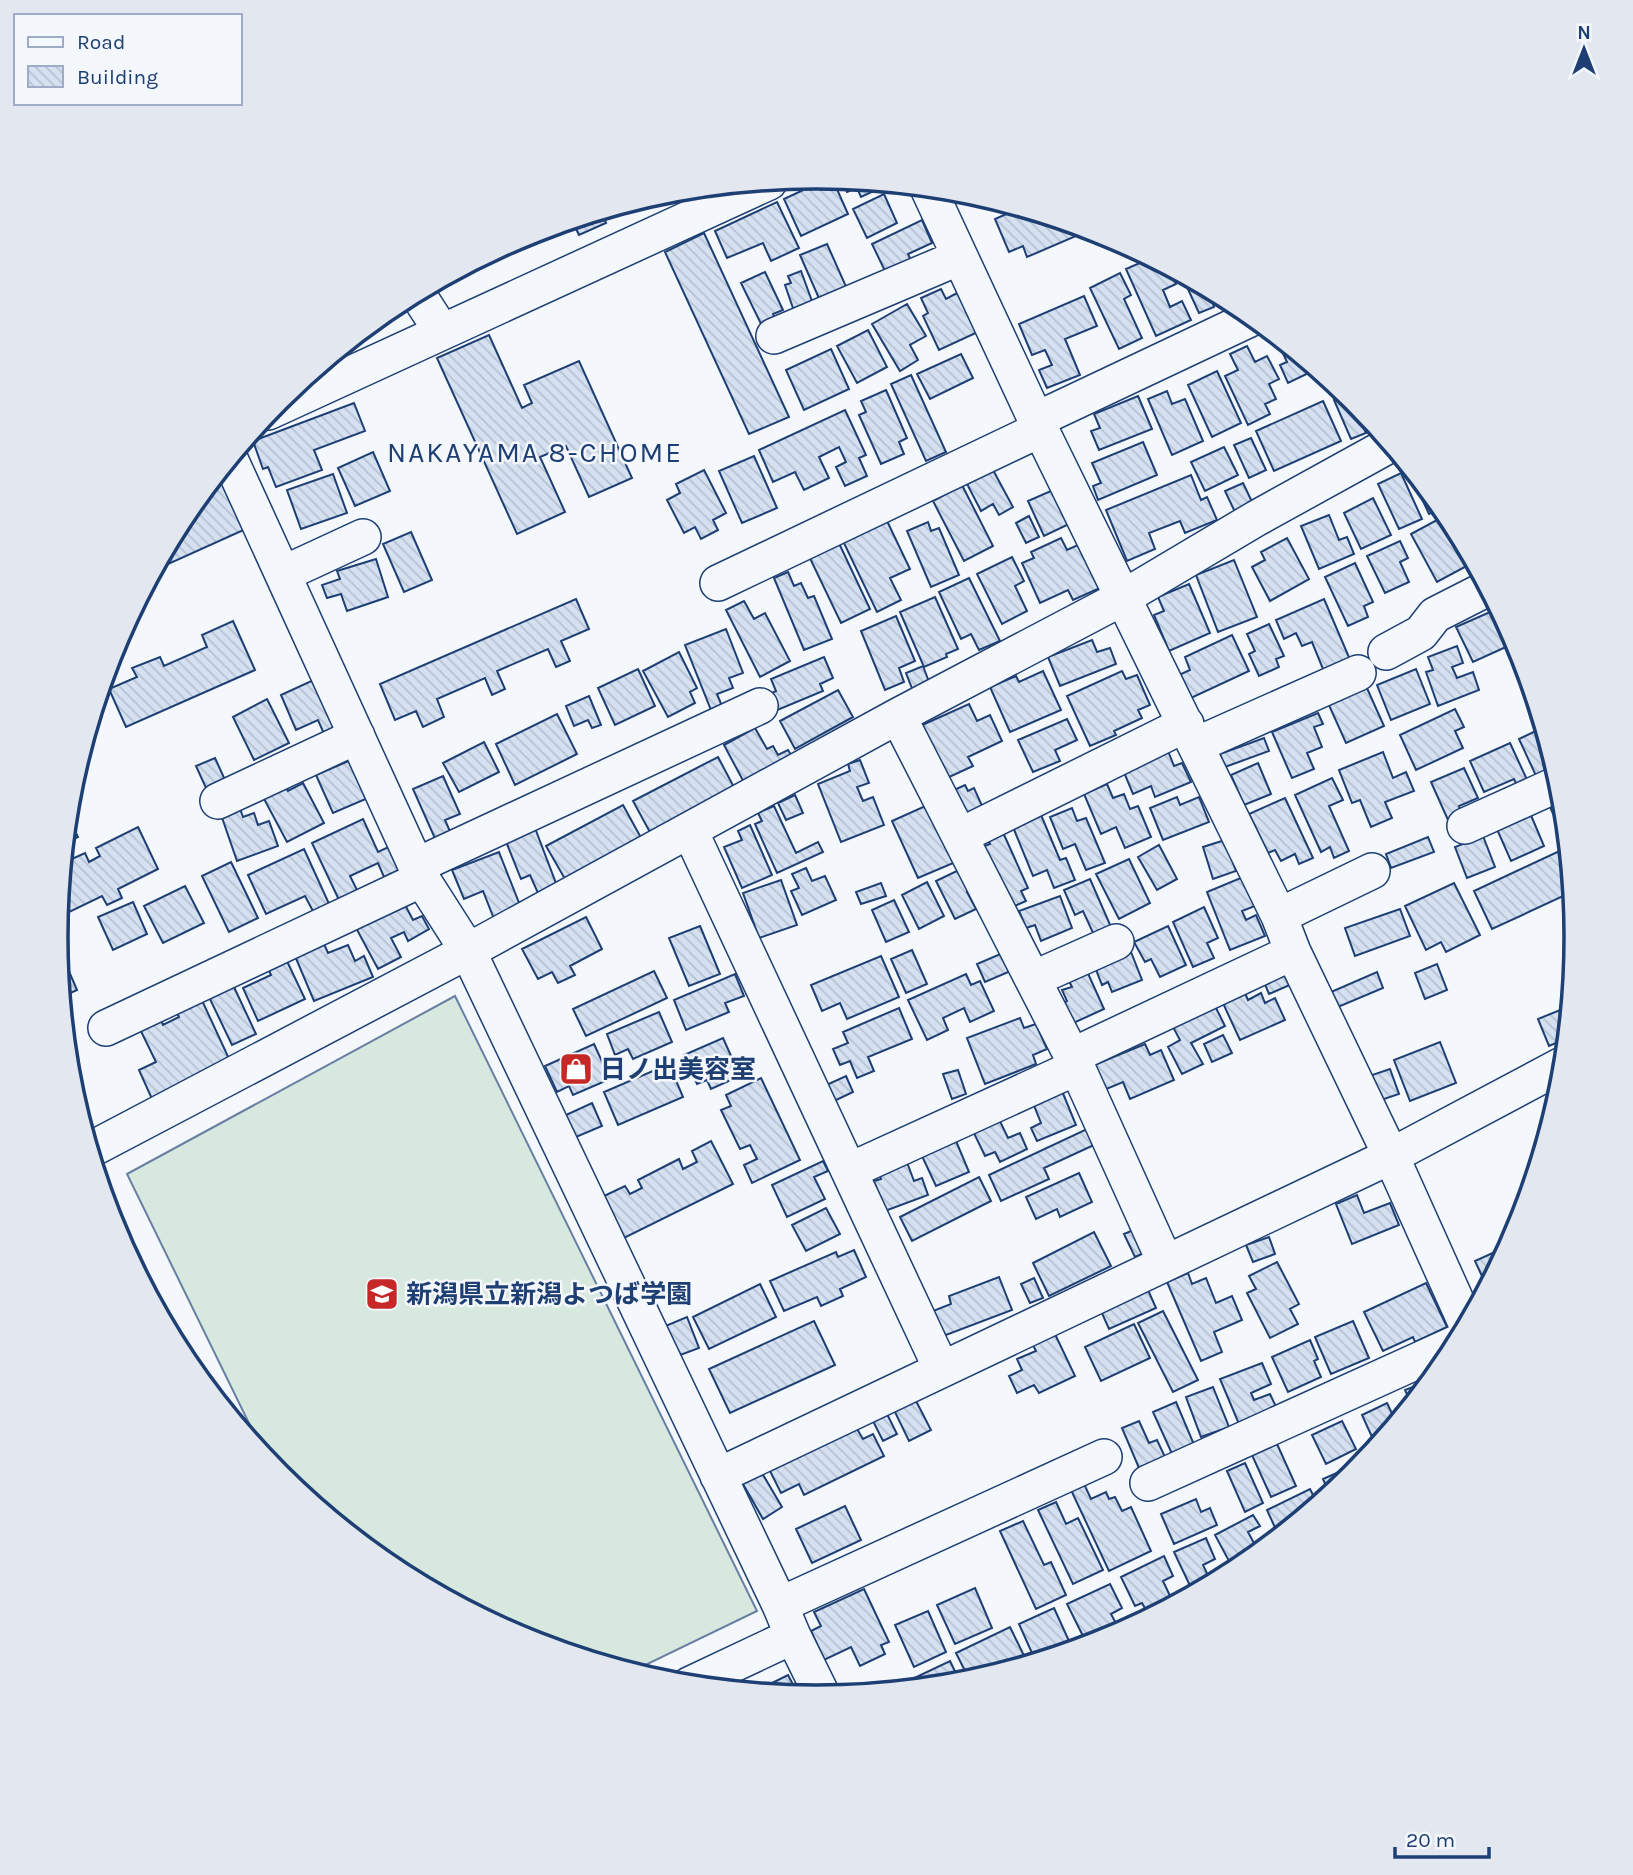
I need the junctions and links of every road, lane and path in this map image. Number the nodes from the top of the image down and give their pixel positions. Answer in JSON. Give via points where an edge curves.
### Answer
{"nodes":[{"id":1,"x":744,"y":193,"type":"edge"},
{"id":2,"x":933,"y":199,"type":"edge"},
{"id":3,"x":960,"y":257,"type":"junction"},
{"id":4,"x":422,"y":301,"type":"edge"},
{"id":5,"x":1243,"y":323,"type":"edge"},
{"id":6,"x":442,"y":332,"type":"junction"},
{"id":7,"x":774,"y":336,"type":"dead end"},
{"id":8,"x":297,"y":398,"type":"edge"},
{"id":9,"x":1039,"y":424,"type":"junction"},
{"id":10,"x":1383,"y":449,"type":"edge"},
{"id":11,"x":234,"y":468,"type":"edge"},
{"id":12,"x":363,"y":537,"type":"dead end"},
{"id":13,"x":283,"y":574,"type":"junction"},
{"id":14,"x":719,"y":583,"type":"dead end"},
{"id":15,"x":1480,"y":592,"type":"edge"},
{"id":16,"x":1124,"y":597,"type":"junction"},
{"id":17,"x":1386,"y":652,"type":"dead end"},
{"id":18,"x":1358,"y":673,"type":"dead end"},
{"id":19,"x":760,"y":706,"type":"dead end"},
{"id":20,"x":898,"y":716,"type":"junction"},
{"id":21,"x":1191,"y":735,"type":"junction"},
{"id":22,"x":357,"y":736,"type":"junction"},
{"id":23,"x":1549,"y":788,"type":"edge"},
{"id":24,"x":218,"y":802,"type":"dead end"},
{"id":25,"x":1465,"y":826,"type":"dead end"},
{"id":26,"x":690,"y":831,"type":"junction"},
{"id":27,"x":960,"y":836,"type":"junction"},
{"id":28,"x":1372,"y":871,"type":"dead end"},
{"id":29,"x":419,"y":873,"type":"junction"},
{"id":30,"x":1279,"y":916,"type":"junction"},
{"id":31,"x":1116,"y":942,"type":"dead end"},
{"id":32,"x":468,"y":951,"type":"junction"},
{"id":33,"x":1293,"y":952,"type":"junction"},
{"id":34,"x":1033,"y":979,"type":"junction"},
{"id":35,"x":106,"y":1028,"type":"dead end"},
{"id":36,"x":1075,"y":1062,"type":"junction"},
{"id":37,"x":1552,"y":1070,"type":"edge"},
{"id":38,"x":98,"y":1146,"type":"edge"},
{"id":39,"x":1391,"y":1156,"type":"junction"},
{"id":40,"x":849,"y":1171,"type":"junction"},
{"id":41,"x":1166,"y":1262,"type":"junction"},
{"id":42,"x":1463,"y":1316,"type":"edge"},
{"id":43,"x":1441,"y":1350,"type":"edge"},
{"id":44,"x":941,"y":1368,"type":"junction"},
{"id":45,"x":1104,"y":1457,"type":"dead end"},
{"id":46,"x":718,"y":1476,"type":"junction"},
{"id":47,"x":1148,"y":1483,"type":"dead end"},
{"id":48,"x":786,"y":1620,"type":"junction"},
{"id":49,"x":702,"y":1676,"type":"edge"},
{"id":50,"x":818,"y":1686,"type":"edge"}],
"edges":[{"from":1,"to":6,"type":"street"},
{"from":2,"to":3,"type":"street"},
{"from":3,"to":7,"type":"street"},
{"from":3,"to":9,"type":"street"},
{"from":4,"to":6,"type":"street"},
{"from":5,"to":9,"type":"street"},
{"from":6,"to":8,"type":"street"},
{"from":9,"to":14,"type":"street"},
{"from":9,"to":16,"type":"street"},
{"from":10,"to":16,"type":"street"},
{"from":11,"to":13,"type":"street"},
{"from":12,"to":13,"type":"street"},
{"from":13,"to":22,"type":"street"},
{"from":15,"to":17,"type":"street","via":[[1435,615],[1421,633]]},
{"from":16,"to":20,"type":"street"},
{"from":16,"to":21,"type":"street"},
{"from":18,"to":21,"type":"street"},
{"from":19,"to":29,"type":"street"},
{"from":20,"to":26,"type":"street"},
{"from":20,"to":27,"type":"street"},
{"from":21,"to":27,"type":"street"},
{"from":21,"to":30,"type":"street"},
{"from":22,"to":24,"type":"street"},
{"from":22,"to":29,"type":"street"},
{"from":23,"to":25,"type":"street"},
{"from":26,"to":32,"type":"street"},
{"from":26,"to":40,"type":"street"},
{"from":27,"to":34,"type":"street"},
{"from":28,"to":30,"type":"street"},
{"from":29,"to":32,"type":"street"},
{"from":29,"to":35,"type":"street"},
{"from":30,"to":33,"type":"street"},
{"from":31,"to":34,"type":"street"},
{"from":32,"to":38,"type":"street"},
{"from":32,"to":46,"type":"street"},
{"from":33,"to":36,"type":"street"},
{"from":33,"to":39,"type":"street"},
{"from":34,"to":36,"type":"street"},
{"from":36,"to":40,"type":"street"},
{"from":36,"to":41,"type":"street"},
{"from":37,"to":39,"type":"street"},
{"from":39,"to":41,"type":"street"},
{"from":39,"to":42,"type":"street"},
{"from":40,"to":44,"type":"street"},
{"from":41,"to":44,"type":"street"},
{"from":43,"to":47,"type":"street"},
{"from":44,"to":46,"type":"street"},
{"from":45,"to":48,"type":"street"},
{"from":46,"to":48,"type":"street"},
{"from":48,"to":49,"type":"street"},
{"from":48,"to":50,"type":"street"}]}
